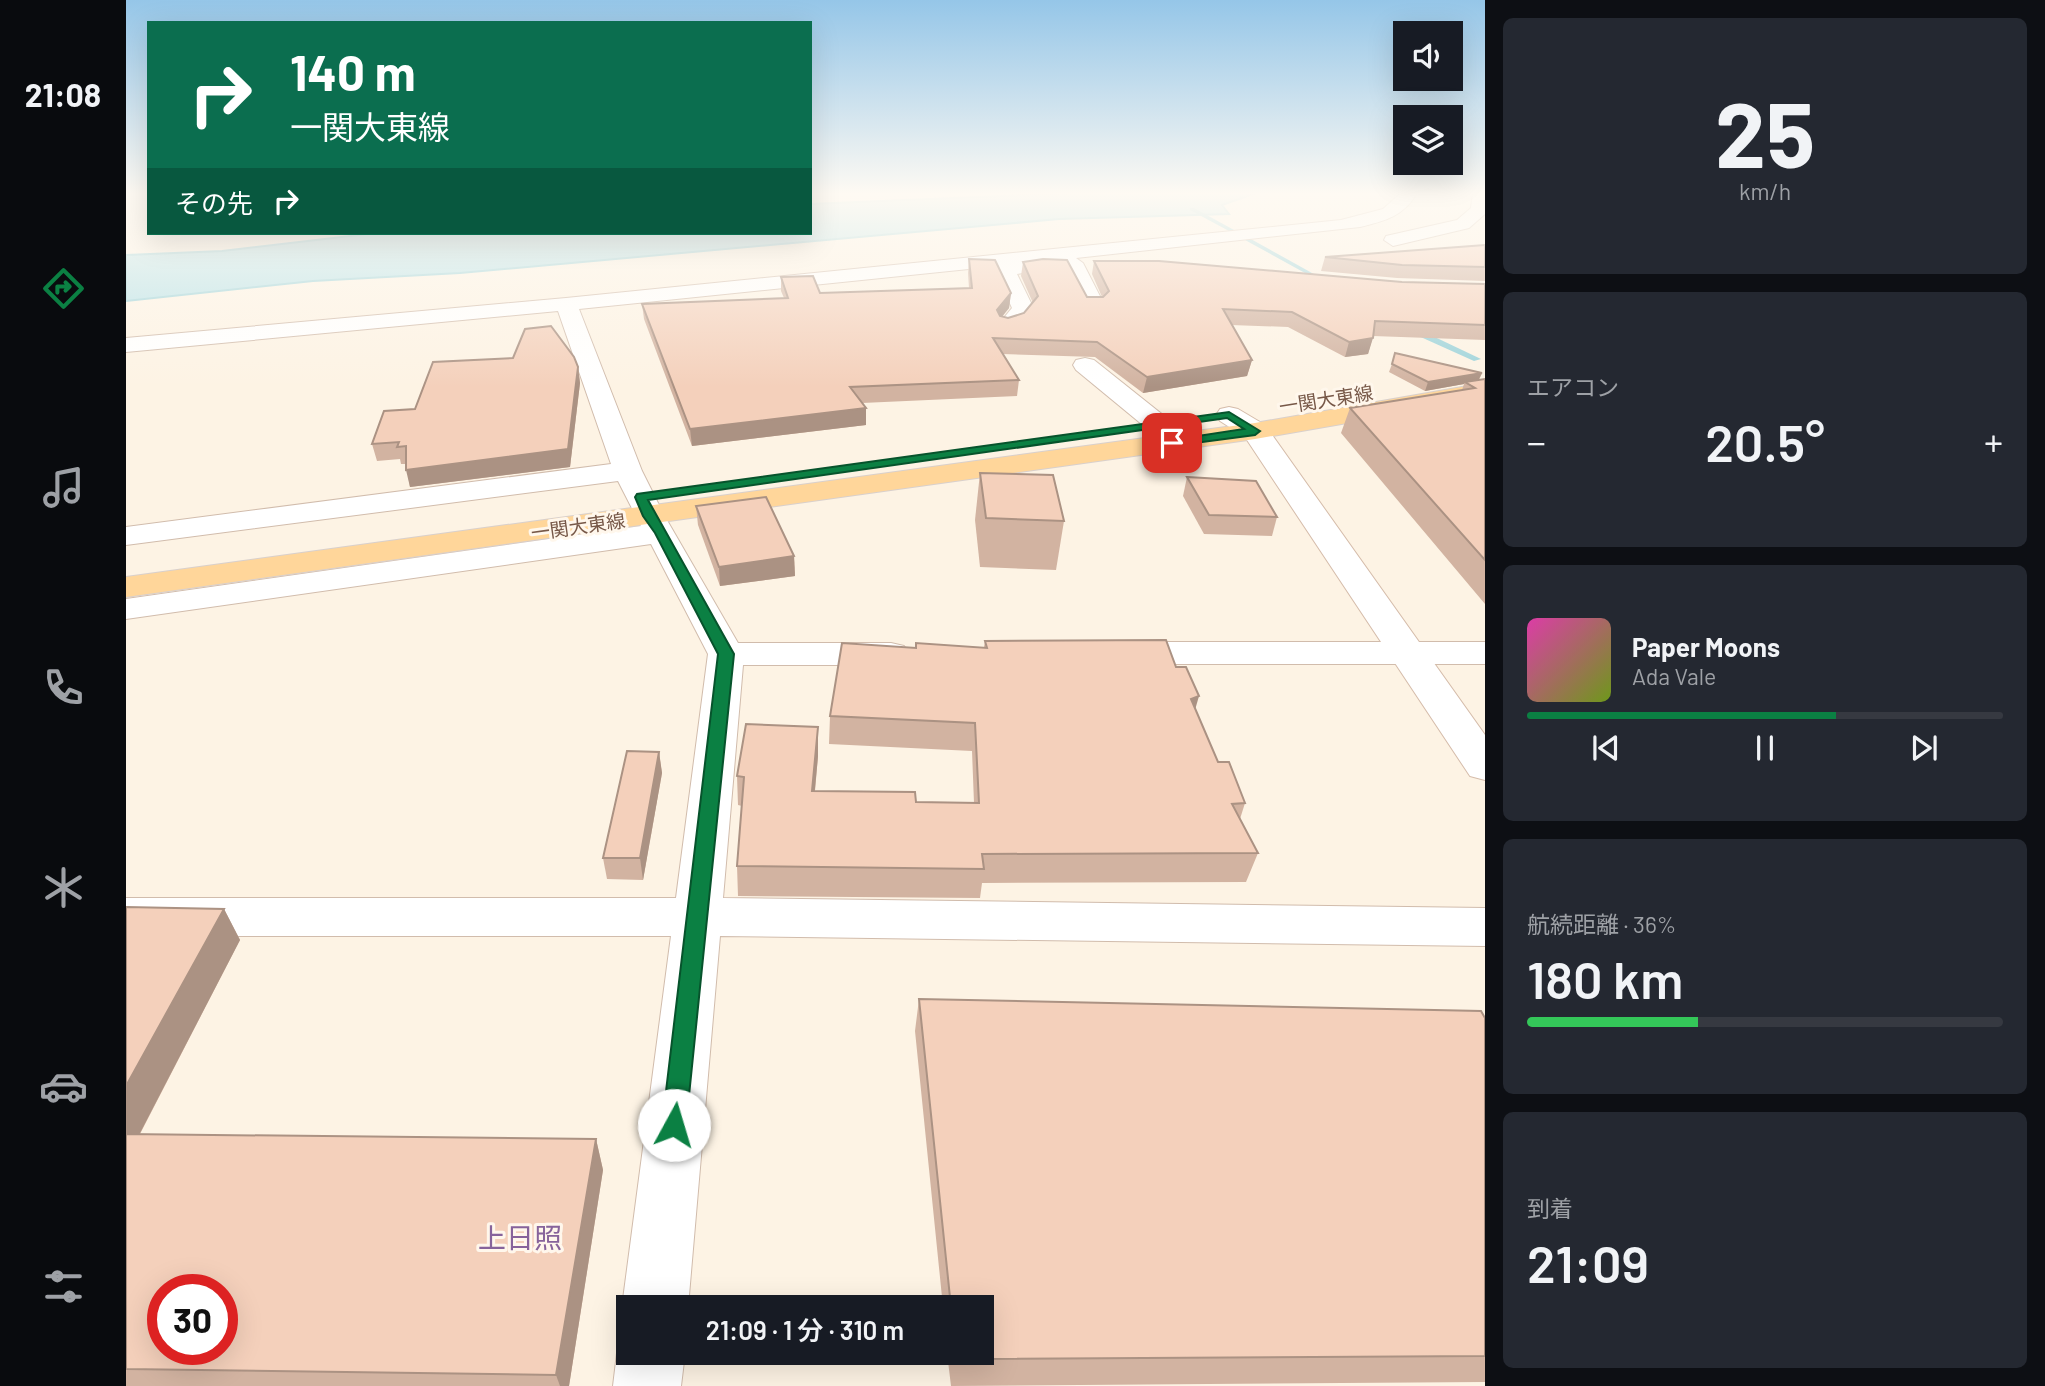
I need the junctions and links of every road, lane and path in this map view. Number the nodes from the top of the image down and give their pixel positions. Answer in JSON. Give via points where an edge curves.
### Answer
{"nodes":[{"id":1,"x":1016,"y":258,"type":"edge"},
{"id":2,"x":1028,"y":258,"type":"edge"},
{"id":3,"x":1064,"y":263,"type":"junction"},
{"id":4,"x":1138,"y":266,"type":"edge"},
{"id":5,"x":566,"y":304,"type":"junction"},
{"id":6,"x":1093,"y":304,"type":"edge"},
{"id":7,"x":1009,"y":325,"type":"edge"},
{"id":8,"x":126,"y":345,"type":"edge"},
{"id":9,"x":1085,"y":365,"type":"dead end"},
{"id":10,"x":1485,"y":373,"type":"edge"},
{"id":11,"x":1485,"y":391,"type":"edge"},
{"id":12,"x":1242,"y":423,"type":"junction"},
{"id":13,"x":1159,"y":425,"type":"junction"},
{"id":14,"x":645,"y":504,"type":"junction"},
{"id":15,"x":126,"y":536,"type":"edge"},
{"id":16,"x":126,"y":563,"type":"edge"},
{"id":17,"x":126,"y":587,"type":"edge"},
{"id":18,"x":126,"y":609,"type":"edge"},
{"id":19,"x":1406,"y":652,"type":"junction"},
{"id":20,"x":1086,"y":653,"type":"edge"},
{"id":21,"x":1485,"y":653,"type":"edge"},
{"id":22,"x":726,"y":654,"type":"junction"},
{"id":23,"x":920,"y":654,"type":"edge"},
{"id":24,"x":1485,"y":766,"type":"edge"},
{"id":25,"x":126,"y":917,"type":"edge"},
{"id":26,"x":695,"y":917,"type":"junction"},
{"id":27,"x":1485,"y":927,"type":"edge"},
{"id":28,"x":656,"y":1295,"type":"edge"},
{"id":29,"x":649,"y":1365,"type":"edge"},
{"id":30,"x":647,"y":1386,"type":"edge"}],
"edges":[{"from":1,"to":5,"type":"street"},
{"from":2,"to":3,"type":"street"},
{"from":3,"to":4,"type":"street"},
{"from":3,"to":6,"type":"street"},
{"from":3,"to":7,"type":"street","via":[[1005,270],[1023,309]]},
{"from":5,"to":8,"type":"street"},
{"from":5,"to":14,"type":"street"},
{"from":9,"to":13,"type":"street"},
{"from":10,"to":12,"type":"main road","name":"一関大東線"},
{"from":11,"to":12,"type":"main road","name":"一関大東線"},
{"from":12,"to":13,"type":"main road","name":"一関大東線"},
{"from":12,"to":14,"type":"main road","name":"一関大東線"},
{"from":12,"to":19,"type":"street"},
{"from":13,"to":14,"type":"main road","name":"一関大東線"},
{"from":14,"to":15,"type":"street"},
{"from":14,"to":16,"type":"main road","name":"一関大東線"},
{"from":14,"to":17,"type":"main road","name":"一関大東線"},
{"from":14,"to":18,"type":"street"},
{"from":14,"to":22,"type":"street"},
{"from":19,"to":20,"type":"street"},
{"from":19,"to":21,"type":"street"},
{"from":19,"to":24,"type":"street"},
{"from":22,"to":23,"type":"street"},
{"from":22,"to":26,"type":"street"},
{"from":25,"to":26,"type":"street"},
{"from":26,"to":27,"type":"street"},
{"from":26,"to":28,"type":"street"},
{"from":29,"to":30,"type":"street"}]}
